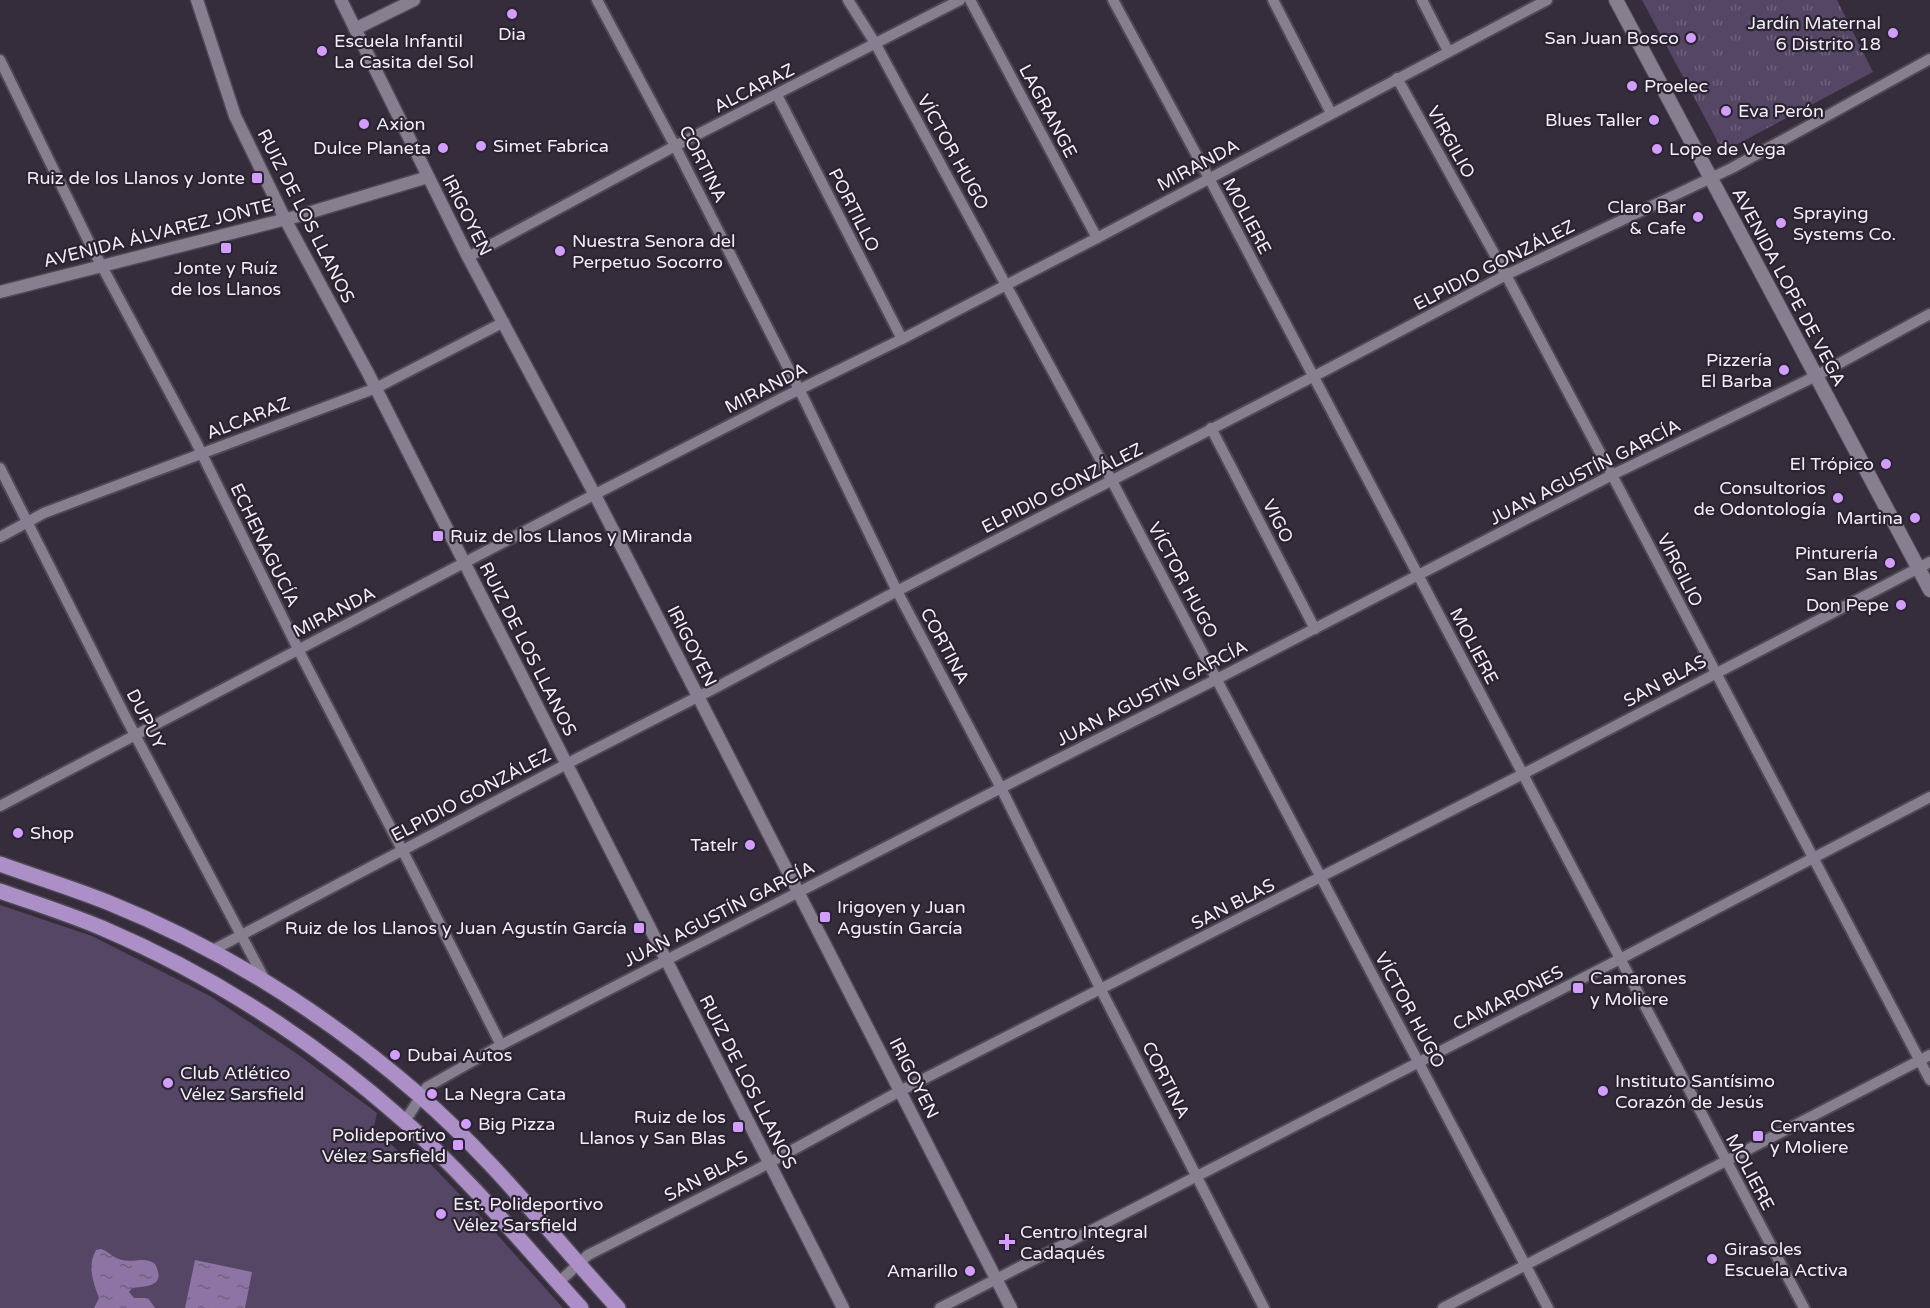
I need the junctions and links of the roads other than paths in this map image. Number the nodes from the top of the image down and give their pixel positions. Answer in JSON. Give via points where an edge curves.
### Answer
{"nodes":[{"id":1,"x":197,"y":0,"type":"edge"},
{"id":2,"x":340,"y":0,"type":"edge"},
{"id":3,"x":414,"y":0,"type":"edge"},
{"id":4,"x":597,"y":0,"type":"edge"},
{"id":5,"x":848,"y":0,"type":"edge"},
{"id":6,"x":960,"y":0,"type":"edge"},
{"id":7,"x":970,"y":0,"type":"edge"},
{"id":8,"x":1113,"y":0,"type":"edge"},
{"id":9,"x":1273,"y":0,"type":"edge"},
{"id":10,"x":1422,"y":0,"type":"edge"},
{"id":11,"x":1547,"y":0,"type":"edge"},
{"id":12,"x":1616,"y":0,"type":"edge"},
{"id":13,"x":355,"y":29,"type":"junction"},
{"id":14,"x":875,"y":43,"type":"junction"},
{"id":15,"x":1448,"y":51,"type":"junction"},
{"id":16,"x":1930,"y":59,"type":"edge"},
{"id":17,"x":0,"y":60,"type":"edge"},
{"id":18,"x":1397,"y":78,"type":"junction"},
{"id":19,"x":777,"y":95,"type":"junction"},
{"id":20,"x":1330,"y":113,"type":"junction"},
{"id":21,"x":675,"y":146,"type":"junction"},
{"id":22,"x":428,"y":177,"type":"junction"},
{"id":23,"x":1209,"y":178,"type":"junction"},
{"id":24,"x":1710,"y":178,"type":"junction"},
{"id":25,"x":285,"y":219,"type":"junction"},
{"id":26,"x":1097,"y":238,"type":"junction"},
{"id":27,"x":468,"y":257,"type":"junction"},
{"id":28,"x":102,"y":265,"type":"junction"},
{"id":29,"x":1506,"y":275,"type":"junction"},
{"id":30,"x":1006,"y":284,"type":"junction"},
{"id":31,"x":0,"y":292,"type":"edge"},
{"id":32,"x":1930,"y":314,"type":"edge"},
{"id":33,"x":504,"y":322,"type":"junction"},
{"id":34,"x":902,"y":339,"type":"junction"},
{"id":35,"x":1313,"y":376,"type":"junction"},
{"id":36,"x":1816,"y":376,"type":"junction"},
{"id":37,"x":376,"y":387,"type":"junction"},
{"id":38,"x":799,"y":390,"type":"junction"},
{"id":39,"x":1211,"y":428,"type":"junction"},
{"id":40,"x":201,"y":454,"type":"junction"},
{"id":41,"x":0,"y":468,"type":"edge"},
{"id":42,"x":1612,"y":474,"type":"junction"},
{"id":43,"x":1112,"y":481,"type":"junction"},
{"id":44,"x":595,"y":495,"type":"junction"},
{"id":45,"x":26,"y":522,"type":"junction"},
{"id":46,"x":0,"y":537,"type":"edge"},
{"id":47,"x":463,"y":564,"type":"junction"},
{"id":48,"x":1924,"y":565,"type":"edge"},
{"id":49,"x":1418,"y":575,"type":"junction"},
{"id":50,"x":1930,"y":590,"type":"edge"},
{"id":51,"x":897,"y":591,"type":"junction"},
{"id":52,"x":1315,"y":628,"type":"junction"},
{"id":53,"x":298,"y":649,"type":"junction"},
{"id":54,"x":1715,"y":674,"type":"junction"},
{"id":55,"x":1217,"y":679,"type":"junction"},
{"id":56,"x":698,"y":697,"type":"junction"},
{"id":57,"x":135,"y":735,"type":"junction"},
{"id":58,"x":566,"y":763,"type":"junction"},
{"id":59,"x":1523,"y":774,"type":"junction"},
{"id":60,"x":1001,"y":788,"type":"junction"},
{"id":61,"x":1930,"y":797,"type":"edge"},
{"id":62,"x":0,"y":806,"type":"edge"},
{"id":63,"x":402,"y":849,"type":"junction"},
{"id":64,"x":1814,"y":859,"type":"junction"},
{"id":65,"x":0,"y":864,"type":"edge"},
{"id":66,"x":1321,"y":877,"type":"junction"},
{"id":67,"x":0,"y":891,"type":"edge"},
{"id":68,"x":798,"y":892,"type":"junction"},
{"id":69,"x":241,"y":933,"type":"junction"},
{"id":70,"x":211,"y":951,"type":"junction"},
{"id":71,"x":1620,"y":959,"type":"junction"},
{"id":72,"x":665,"y":961,"type":"junction"},
{"id":73,"x":267,"y":984,"type":"junction"},
{"id":74,"x":1101,"y":990,"type":"junction"},
{"id":75,"x":501,"y":1045,"type":"junction"},
{"id":76,"x":1925,"y":1058,"type":"edge"},
{"id":77,"x":1419,"y":1062,"type":"junction"},
{"id":78,"x":1930,"y":1080,"type":"edge"},
{"id":79,"x":900,"y":1091,"type":"junction"},
{"id":80,"x":420,"y":1096,"type":"junction"},
{"id":81,"x":405,"y":1121,"type":"junction"},
{"id":82,"x":770,"y":1162,"type":"junction"},
{"id":83,"x":1726,"y":1162,"type":"junction"},
{"id":84,"x":1197,"y":1176,"type":"junction"},
{"id":85,"x":578,"y":1264,"type":"junction"},
{"id":86,"x":1525,"y":1265,"type":"junction"},
{"id":87,"x":996,"y":1279,"type":"junction"},
{"id":88,"x":558,"y":1283,"type":"junction"},
{"id":89,"x":581,"y":1308,"type":"edge"},
{"id":90,"x":618,"y":1308,"type":"edge"},
{"id":91,"x":843,"y":1308,"type":"edge"},
{"id":92,"x":940,"y":1308,"type":"edge"},
{"id":93,"x":1011,"y":1308,"type":"edge"},
{"id":94,"x":1264,"y":1308,"type":"edge"},
{"id":95,"x":1443,"y":1308,"type":"edge"},
{"id":96,"x":1548,"y":1308,"type":"edge"},
{"id":97,"x":1804,"y":1308,"type":"edge"}],
"edges":[{"from":1,"to":25,"type":"street","name":"RUIZ DE LOS LLANOS","via":[[235,116]]},
{"from":2,"to":13,"type":"street","name":"IRIGOYEN"},
{"from":3,"to":13,"type":"street"},
{"from":4,"to":21,"type":"street","name":"CORTINA"},
{"from":5,"to":14,"type":"street","name":"VÍCTOR HUGO"},
{"from":6,"to":14,"type":"street","name":"ALCARAZ"},
{"from":7,"to":26,"type":"street","name":"LAGRANGE"},
{"from":8,"to":23,"type":"street","name":"MOLIERE"},
{"from":9,"to":20,"type":"street"},
{"from":10,"to":15,"type":"street"},
{"from":11,"to":15,"type":"street","name":"MIRANDA"},
{"from":12,"to":24,"type":"main road","name":"AVENIDA LOPE DE VEGA"},
{"from":13,"to":22,"type":"street","name":"IRIGOYEN"},
{"from":14,"to":19,"type":"street","name":"ALCARAZ"},
{"from":14,"to":30,"type":"street","name":"VÍCTOR HUGO"},
{"from":15,"to":18,"type":"street","name":"MIRANDA"},
{"from":16,"to":24,"type":"street","name":"ELPIDIO GONZÁLEZ"},
{"from":17,"to":28,"type":"street","name":"ECHENAGUCÍA"},
{"from":18,"to":20,"type":"street","name":"MIRANDA"},
{"from":18,"to":29,"type":"street","name":"VIRGILIO"},
{"from":19,"to":21,"type":"street","name":"ALCARAZ"},
{"from":19,"to":34,"type":"street","name":"PORTILLO"},
{"from":20,"to":23,"type":"street","name":"MIRANDA"},
{"from":21,"to":27,"type":"street","name":"ALCARAZ"},
{"from":21,"to":38,"type":"street","name":"CORTINA"},
{"from":22,"to":25,"type":"street","name":"AVENIDA ÁLVAREZ JONTE"},
{"from":22,"to":27,"type":"street","name":"IRIGOYEN"},
{"from":23,"to":26,"type":"street","name":"MIRANDA"},
{"from":23,"to":35,"type":"street","name":"MOLIERE"},
{"from":24,"to":29,"type":"street","name":"ELPIDIO GONZÁLEZ"},
{"from":24,"to":36,"type":"main road","name":"AVENIDA LOPE DE VEGA"},
{"from":25,"to":28,"type":"street","name":"AVENIDA ÁLVAREZ JONTE"},
{"from":25,"to":37,"type":"street","name":"RUIZ DE LOS LLANOS"},
{"from":26,"to":30,"type":"street","name":"MIRANDA"},
{"from":27,"to":33,"type":"street","name":"IRIGOYEN"},
{"from":28,"to":31,"type":"street","name":"AVENIDA ÁLVAREZ JONTE"},
{"from":28,"to":40,"type":"street","name":"ECHENAGUCÍA"},
{"from":29,"to":35,"type":"street","name":"ELPIDIO GONZÁLEZ"},
{"from":29,"to":42,"type":"street","name":"VIRGILIO"},
{"from":30,"to":34,"type":"street","name":"MIRANDA"},
{"from":30,"to":43,"type":"street","name":"VÍCTOR HUGO"},
{"from":32,"to":36,"type":"street","name":"JUAN AGUSTÍN GARCÍA"},
{"from":33,"to":37,"type":"street","name":"ALCARAZ"},
{"from":33,"to":44,"type":"street","name":"IRIGOYEN"},
{"from":34,"to":38,"type":"street","name":"MIRANDA"},
{"from":35,"to":39,"type":"street","name":"ELPIDIO GONZÁLEZ"},
{"from":35,"to":49,"type":"street","name":"MOLIERE"},
{"from":36,"to":42,"type":"street","name":"JUAN AGUSTÍN GARCÍA"},
{"from":36,"to":48,"type":"main road","name":"AVENIDA LOPE DE VEGA"},
{"from":37,"to":40,"type":"street","name":"ALCARAZ"},
{"from":37,"to":47,"type":"street","name":"RUIZ DE LOS LLANOS"},
{"from":38,"to":44,"type":"street","name":"MIRANDA"},
{"from":38,"to":51,"type":"street","name":"CORTINA"},
{"from":39,"to":43,"type":"street","name":"ELPIDIO GONZÁLEZ"},
{"from":39,"to":52,"type":"street","name":"VIGO"},
{"from":40,"to":45,"type":"street","name":"ALCARAZ"},
{"from":40,"to":53,"type":"street","name":"ECHENAGUCÍA"},
{"from":41,"to":45,"type":"street","name":"DUPUY"},
{"from":42,"to":49,"type":"street","name":"JUAN AGUSTÍN GARCÍA"},
{"from":42,"to":54,"type":"street","name":"VIRGILIO"},
{"from":43,"to":51,"type":"street","name":"ELPIDIO GONZÁLEZ"},
{"from":43,"to":55,"type":"street","name":"VÍCTOR HUGO"},
{"from":44,"to":47,"type":"street","name":"MIRANDA"},
{"from":44,"to":56,"type":"street","name":"IRIGOYEN"},
{"from":45,"to":46,"type":"street","name":"ALCARAZ"},
{"from":45,"to":57,"type":"street","name":"DUPUY"},
{"from":47,"to":53,"type":"street","name":"MIRANDA"},
{"from":47,"to":58,"type":"street","name":"RUIZ DE LOS LLANOS"},
{"from":48,"to":50,"type":"main road","name":"AVENIDA LOPE DE VEGA"},
{"from":48,"to":54,"type":"street","name":"SAN BLAS"},
{"from":49,"to":52,"type":"street","name":"JUAN AGUSTÍN GARCÍA"},
{"from":49,"to":59,"type":"street","name":"MOLIERE"},
{"from":51,"to":56,"type":"street","name":"ELPIDIO GONZÁLEZ"},
{"from":51,"to":60,"type":"street","name":"CORTINA"},
{"from":52,"to":55,"type":"street","name":"JUAN AGUSTÍN GARCÍA"},
{"from":53,"to":57,"type":"street","name":"MIRANDA"},
{"from":53,"to":63,"type":"street","name":"ECHENAGUCÍA"},
{"from":54,"to":59,"type":"street","name":"SAN BLAS"},
{"from":54,"to":64,"type":"street","name":"VIRGILIO"},
{"from":55,"to":60,"type":"street","name":"JUAN AGUSTÍN GARCÍA"},
{"from":55,"to":66,"type":"street","name":"VÍCTOR HUGO"},
{"from":56,"to":58,"type":"street","name":"ELPIDIO GONZÁLEZ"},
{"from":56,"to":68,"type":"street","name":"IRIGOYEN"},
{"from":57,"to":62,"type":"street","name":"MIRANDA"},
{"from":57,"to":69,"type":"street","name":"DUPUY"},
{"from":58,"to":63,"type":"street","name":"ELPIDIO GONZÁLEZ"},
{"from":58,"to":72,"type":"street","name":"RUIZ DE LOS LLANOS"},
{"from":59,"to":66,"type":"street","name":"SAN BLAS"},
{"from":59,"to":71,"type":"street","name":"MOLIERE"},
{"from":60,"to":68,"type":"street","name":"JUAN AGUSTÍN GARCÍA"},
{"from":60,"to":74,"type":"street","name":"CORTINA"},
{"from":61,"to":64,"type":"street","name":"CAMARONES"},
{"from":63,"to":69,"type":"street","name":"ELPIDIO GONZÁLEZ"},
{"from":63,"to":75,"type":"street","name":"ECHENAGUCÍA"},
{"from":64,"to":71,"type":"street","name":"CAMARONES"},
{"from":64,"to":76,"type":"street","name":"VIRGILIO"},
{"from":65,"to":70,"type":"main road","via":[[106,901]]},
{"from":66,"to":74,"type":"street","name":"SAN BLAS"},
{"from":66,"to":77,"type":"street","name":"VÍCTOR HUGO"},
{"from":67,"to":81,"type":"main road","via":[[101,928],[202,977],[256,1008],[316,1050]]},
{"from":68,"to":72,"type":"street","name":"JUAN AGUSTÍN GARCÍA"},
{"from":68,"to":79,"type":"street","name":"IRIGOYEN"},
{"from":69,"to":70,"type":"street","name":"ELPIDIO GONZÁLEZ"},
{"from":69,"to":73,"type":"street","name":"DUPUY"},
{"from":70,"to":73,"type":"main road"},
{"from":71,"to":77,"type":"street","name":"CAMARONES"},
{"from":71,"to":83,"type":"street","name":"MOLIERE"},
{"from":72,"to":75,"type":"street","name":"JUAN AGUSTÍN GARCÍA"},
{"from":72,"to":82,"type":"street","name":"RUIZ DE LOS LLANOS"},
{"from":73,"to":80,"type":"main road","via":[[329,1025]]},
{"from":74,"to":79,"type":"street","name":"SAN BLAS"},
{"from":74,"to":84,"type":"street","name":"CORTINA"},
{"from":75,"to":80,"type":"street","name":"JUAN AGUSTÍN GARCÍA","via":[[427,1087]]},
{"from":76,"to":78,"type":"street","name":"VIRGILIO"},
{"from":76,"to":83,"type":"street"},
{"from":77,"to":84,"type":"street","name":"CAMARONES"},
{"from":77,"to":86,"type":"street","name":"VÍCTOR HUGO"},
{"from":79,"to":82,"type":"street","name":"SAN BLAS"},
{"from":79,"to":87,"type":"street","name":"IRIGOYEN"},
{"from":80,"to":81,"type":"street","name":"JUAN AGUSTÍN GARCÍA"},
{"from":80,"to":85,"type":"main road","via":[[478,1153]]},
{"from":81,"to":88,"type":"main road"},
{"from":82,"to":85,"type":"street","name":"SAN BLAS","via":[[588,1255]]},
{"from":82,"to":91,"type":"street","name":"RUIZ DE LOS LLANOS"},
{"from":83,"to":86,"type":"street"},
{"from":83,"to":97,"type":"street","name":"MOLIERE"},
{"from":84,"to":87,"type":"street","name":"CAMARONES"},
{"from":84,"to":94,"type":"street","name":"CORTINA"},
{"from":85,"to":88,"type":"street","name":"SAN BLAS"},
{"from":85,"to":90,"type":"main road"},
{"from":86,"to":95,"type":"street"},
{"from":86,"to":96,"type":"street","name":"VÍCTOR HUGO"},
{"from":87,"to":92,"type":"street","name":"CAMARONES"},
{"from":87,"to":93,"type":"street","name":"IRIGOYEN"},
{"from":88,"to":89,"type":"main road"}]}
